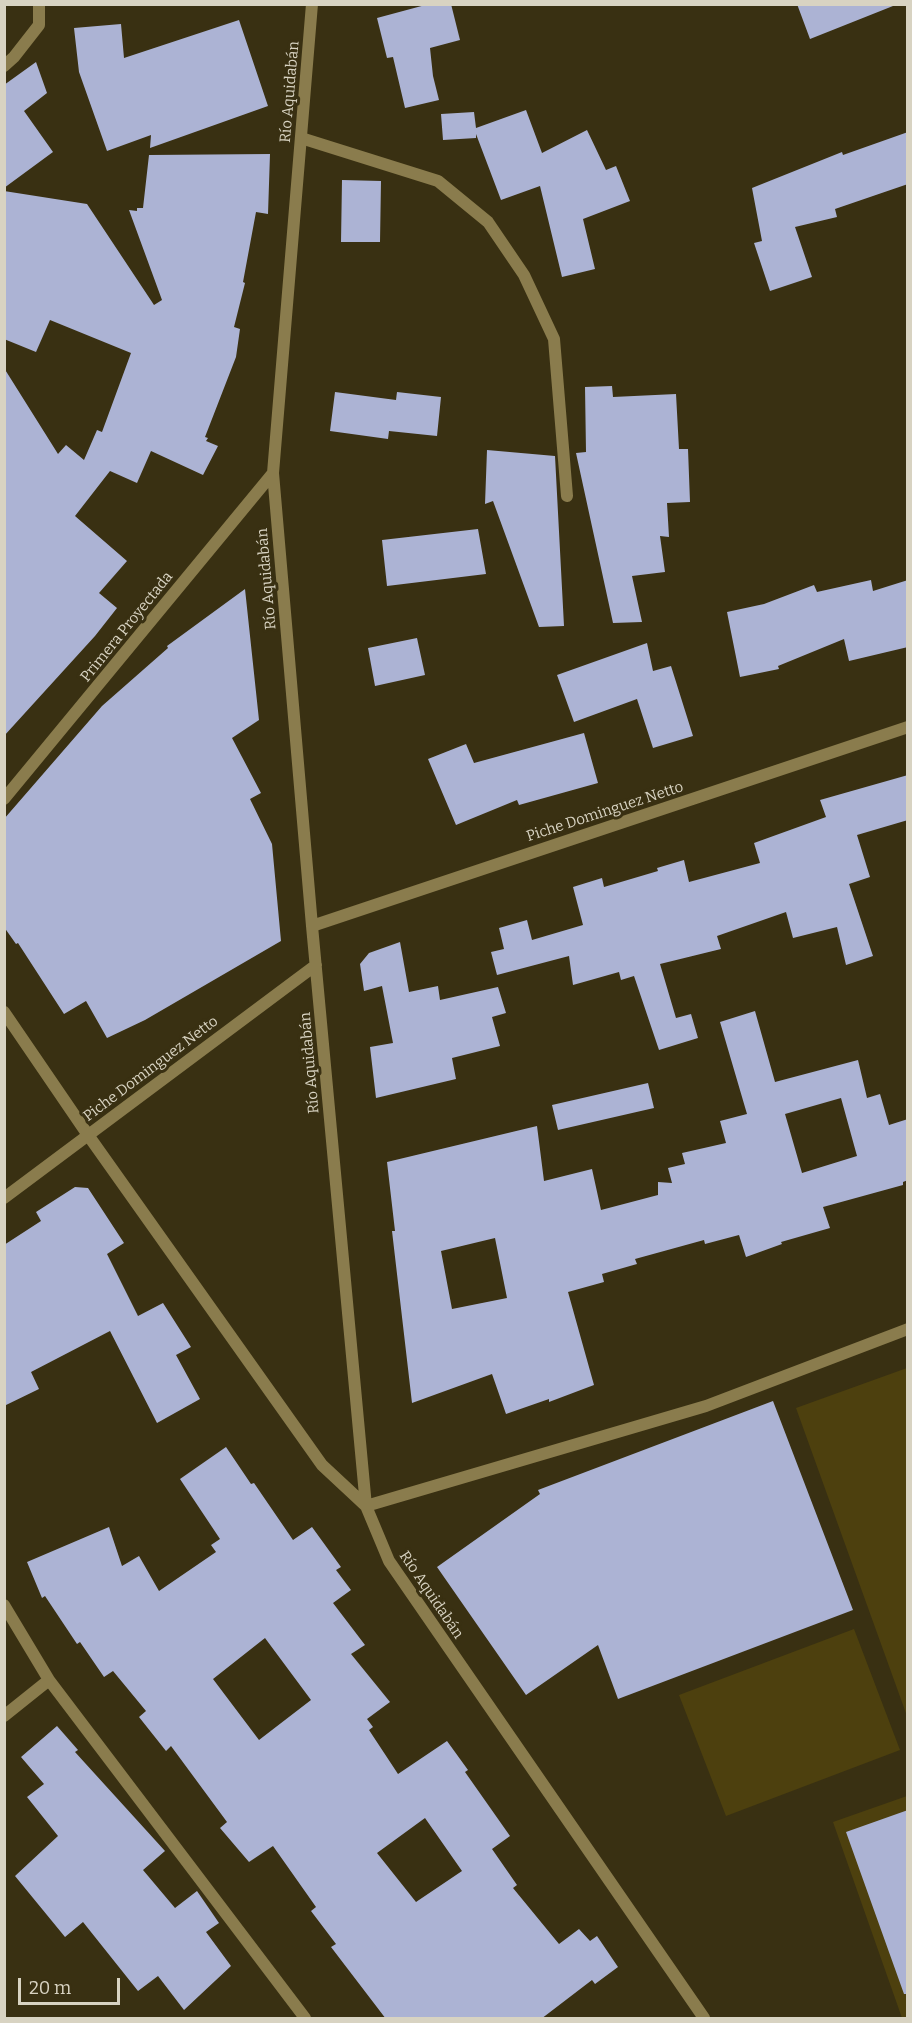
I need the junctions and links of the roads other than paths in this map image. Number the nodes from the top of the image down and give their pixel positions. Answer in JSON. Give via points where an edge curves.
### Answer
{"nodes":[{"id":1,"x":39,"y":4,"type":"edge"},
{"id":2,"x":312,"y":4,"type":"edge"},
{"id":3,"x":4,"y":66,"type":"edge"},
{"id":4,"x":301,"y":138,"type":"junction"},
{"id":5,"x":273,"y":473,"type":"junction"},
{"id":6,"x":567,"y":496,"type":"dead end"},
{"id":7,"x":908,"y":727,"type":"edge"},
{"id":8,"x":4,"y":799,"type":"edge"},
{"id":9,"x":312,"y":926,"type":"junction"},
{"id":10,"x":316,"y":965,"type":"junction"},
{"id":11,"x":4,"y":1012,"type":"edge"},
{"id":12,"x":88,"y":1135,"type":"junction"},
{"id":13,"x":4,"y":1198,"type":"edge"},
{"id":14,"x":908,"y":1329,"type":"edge"},
{"id":15,"x":366,"y":1506,"type":"junction"},
{"id":16,"x":4,"y":1605,"type":"edge"},
{"id":17,"x":49,"y":1680,"type":"junction"},
{"id":18,"x":4,"y":1716,"type":"edge"},
{"id":19,"x":305,"y":2019,"type":"edge"},
{"id":20,"x":704,"y":2019,"type":"edge"}],
"edges":[{"from":1,"to":3,"type":"street","via":[[39,26]]},
{"from":2,"to":4,"type":"street","name":"Río Aquidabán"},
{"from":4,"to":5,"type":"street","name":"Río Aquidabán"},
{"from":4,"to":6,"type":"street","via":[[438,181],[488,222],[524,275],[554,339]]},
{"from":5,"to":8,"type":"street","name":"Primera Proyectada"},
{"from":5,"to":9,"type":"street","name":"Río Aquidabán"},
{"from":7,"to":9,"type":"street","name":"Piche Dominguez Netto"},
{"from":9,"to":10,"type":"street","name":"Río Aquidabán"},
{"from":10,"to":12,"type":"street","name":"Piche Dominguez Netto"},
{"from":10,"to":15,"type":"street","name":"Río Aquidabán"},
{"from":11,"to":12,"type":"street"},
{"from":12,"to":13,"type":"street","name":"Piche Dominguez Netto"},
{"from":12,"to":15,"type":"street","via":[[322,1465]]},
{"from":14,"to":15,"type":"street","via":[[706,1406]]},
{"from":15,"to":20,"type":"street","name":"Río Aquidabán","via":[[389,1562]]},
{"from":16,"to":17,"type":"street"},
{"from":17,"to":18,"type":"street"},
{"from":17,"to":19,"type":"street"}]}
